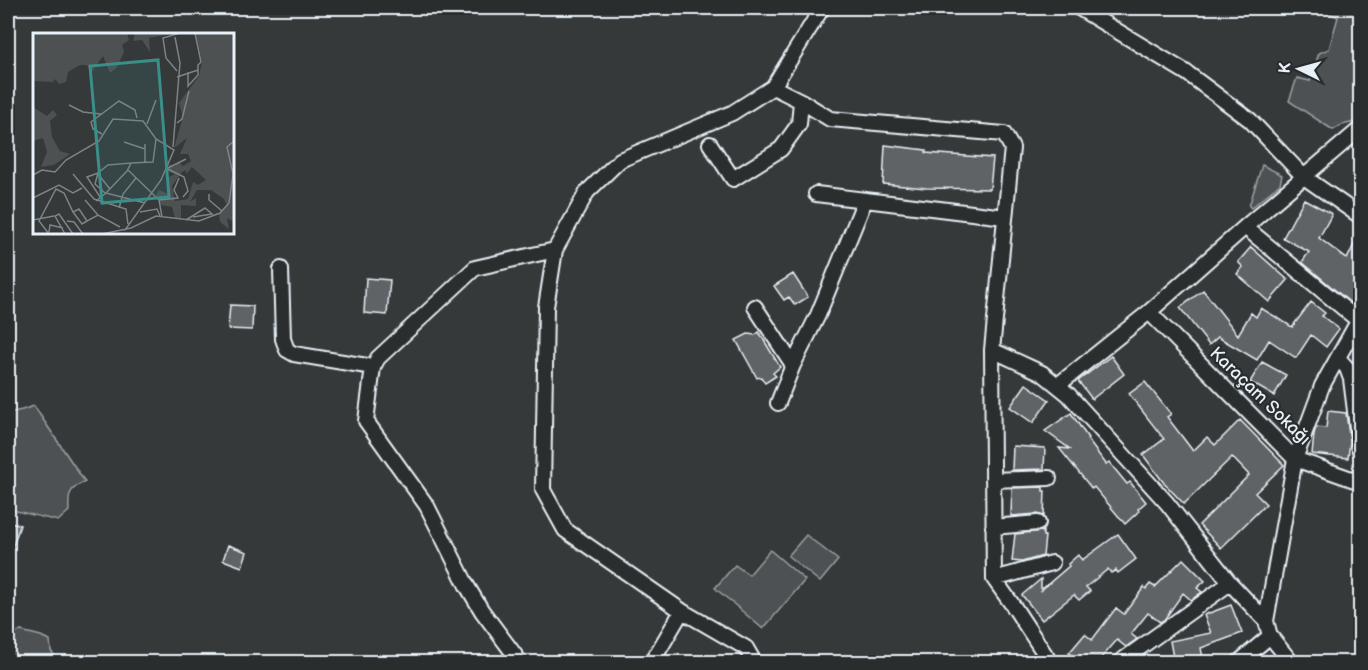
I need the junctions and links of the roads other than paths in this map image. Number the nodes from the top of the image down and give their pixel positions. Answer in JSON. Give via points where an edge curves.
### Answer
{"nodes":[{"id":1,"x":822,"y":8,"type":"edge"},
{"id":2,"x":1079,"y":8,"type":"edge"},
{"id":3,"x":774,"y":87,"type":"junction"},
{"id":4,"x":801,"y":101,"type":"junction"},
{"id":5,"x":1360,"y":129,"type":"edge"},
{"id":6,"x":710,"y":144,"type":"dead end"},
{"id":7,"x":1304,"y":177,"type":"junction"},
{"id":8,"x":816,"y":194,"type":"dead end"},
{"id":9,"x":865,"y":200,"type":"junction"},
{"id":10,"x":1360,"y":216,"type":"edge"},
{"id":11,"x":1005,"y":217,"type":"junction"},
{"id":12,"x":1245,"y":227,"type":"junction"},
{"id":13,"x":555,"y":250,"type":"junction"},
{"id":14,"x":281,"y":269,"type":"dead end"},
{"id":15,"x":755,"y":307,"type":"dead end"},
{"id":16,"x":1149,"y":312,"type":"junction"},
{"id":17,"x":1360,"y":319,"type":"edge"},
{"id":18,"x":992,"y":350,"type":"junction"},
{"id":19,"x":1338,"y":358,"type":"junction"},
{"id":20,"x":793,"y":365,"type":"junction"},
{"id":21,"x":373,"y":367,"type":"junction"},
{"id":22,"x":1058,"y":385,"type":"junction"},
{"id":23,"x":778,"y":403,"type":"dead end"},
{"id":24,"x":1360,"y":451,"type":"edge"},
{"id":25,"x":1295,"y":459,"type":"junction"},
{"id":26,"x":1050,"y":477,"type":"dead end"},
{"id":27,"x":993,"y":480,"type":"junction"},
{"id":28,"x":1360,"y":482,"type":"edge"},
{"id":29,"x":1038,"y":523,"type":"dead end"},
{"id":30,"x":993,"y":527,"type":"junction"},
{"id":31,"x":1052,"y":563,"type":"dead end"},
{"id":32,"x":994,"y":579,"type":"junction"},
{"id":33,"x":1230,"y":583,"type":"junction"},
{"id":34,"x":682,"y":611,"type":"junction"},
{"id":35,"x":1266,"y":621,"type":"junction"},
{"id":36,"x":1270,"y":636,"type":"junction"},
{"id":37,"x":520,"y":663,"type":"edge"},
{"id":38,"x":652,"y":663,"type":"edge"},
{"id":39,"x":754,"y":663,"type":"edge"},
{"id":40,"x":1050,"y":663,"type":"edge"},
{"id":41,"x":1120,"y":663,"type":"edge"},
{"id":42,"x":1239,"y":663,"type":"edge"},
{"id":43,"x":1291,"y":663,"type":"edge"}],
"edges":[{"from":1,"to":3,"type":"street"},
{"from":2,"to":7,"type":"street","via":[[1187,73],[1250,120]]},
{"from":3,"to":4,"type":"street"},
{"from":3,"to":13,"type":"street","via":[[732,113],[620,160],[587,192]]},
{"from":4,"to":6,"type":"street","via":[[799,124],[782,149],[733,179]]},
{"from":4,"to":11,"type":"street","via":[[830,119],[1004,134],[1012,148]]},
{"from":5,"to":7,"type":"street"},
{"from":7,"to":10,"type":"street"},
{"from":7,"to":12,"type":"street"},
{"from":8,"to":9,"type":"street"},
{"from":9,"to":11,"type":"street"},
{"from":9,"to":20,"type":"street"},
{"from":11,"to":18,"type":"street"},
{"from":12,"to":16,"type":"street"},
{"from":12,"to":17,"type":"street"},
{"from":13,"to":21,"type":"street","via":[[475,268]]},
{"from":13,"to":34,"type":"street","via":[[546,308],[543,490],[565,530]]},
{"from":14,"to":21,"type":"street","via":[[283,339],[287,350]]},
{"from":15,"to":20,"type":"street"},
{"from":16,"to":22,"type":"street"},
{"from":16,"to":25,"type":"street","name":"Karaçam Sokağı"},
{"from":17,"to":19,"type":"street"},
{"from":18,"to":22,"type":"street","via":[[1042,373]]},
{"from":18,"to":27,"type":"street"},
{"from":19,"to":24,"type":"street","via":[[1352,379]]},
{"from":19,"to":25,"type":"street","via":[[1322,386]]},
{"from":20,"to":23,"type":"street"},
{"from":21,"to":37,"type":"street","via":[[366,421],[427,506],[467,586]]},
{"from":22,"to":33,"type":"street","via":[[1167,503]]},
{"from":25,"to":28,"type":"street","name":"Karaçam Sokağı"},
{"from":25,"to":35,"type":"street"},
{"from":26,"to":27,"type":"street"},
{"from":27,"to":30,"type":"street"},
{"from":29,"to":30,"type":"street"},
{"from":30,"to":32,"type":"street"},
{"from":31,"to":32,"type":"street"},
{"from":32,"to":40,"type":"street"},
{"from":33,"to":35,"type":"street"},
{"from":33,"to":41,"type":"street"},
{"from":34,"to":38,"type":"street"},
{"from":34,"to":39,"type":"street","via":[[746,648]]},
{"from":35,"to":36,"type":"street"},
{"from":36,"to":42,"type":"street"},
{"from":36,"to":43,"type":"street"}]}
